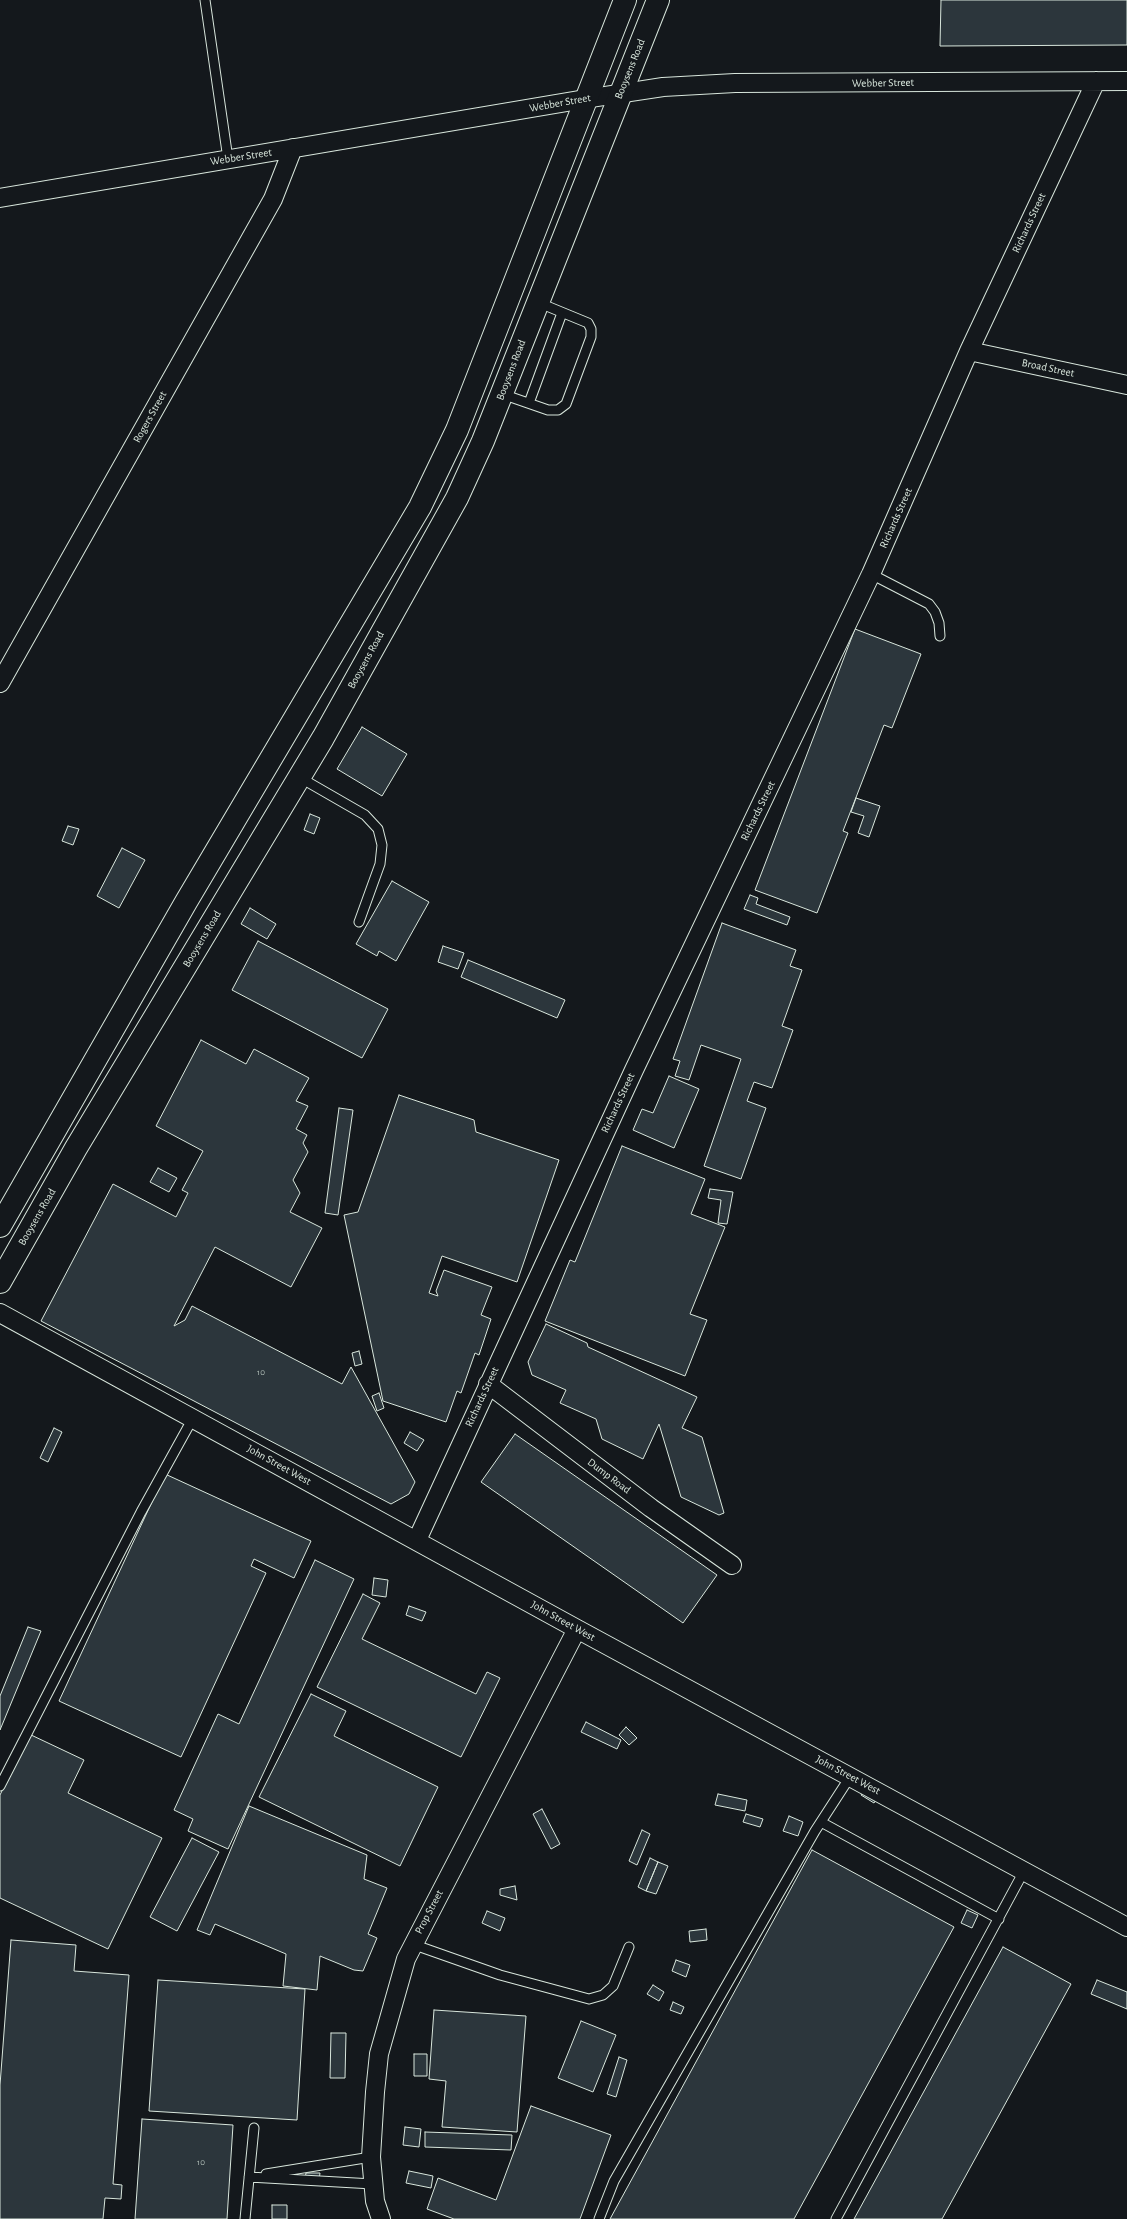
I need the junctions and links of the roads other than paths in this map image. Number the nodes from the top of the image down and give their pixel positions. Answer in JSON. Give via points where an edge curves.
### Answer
{"nodes":[{"id":1,"x":205,"y":0,"type":"edge"},
{"id":2,"x":625,"y":0,"type":"edge"},
{"id":3,"x":658,"y":0,"type":"edge"},
{"id":4,"x":1127,"y":80,"type":"edge"},
{"id":5,"x":1096,"y":81,"type":"junction"},
{"id":6,"x":621,"y":93,"type":"junction"},
{"id":7,"x":585,"y":99,"type":"junction"},
{"id":8,"x":294,"y":148,"type":"junction"},
{"id":9,"x":228,"y":159,"type":"junction"},
{"id":10,"x":0,"y":198,"type":"edge"},
{"id":11,"x":537,"y":302,"type":"junction"},
{"id":12,"x":562,"y":313,"type":"junction"},
{"id":13,"x":969,"y":351,"type":"junction"},
{"id":14,"x":1127,"y":385,"type":"edge"},
{"id":15,"x":502,"y":394,"type":"junction"},
{"id":16,"x":529,"y":403,"type":"junction"},
{"id":17,"x":871,"y":574,"type":"junction"},
{"id":18,"x":940,"y":636,"type":"dead end"},
{"id":19,"x":0,"y":683,"type":"edge"},
{"id":20,"x":299,"y":777,"type":"junction"},
{"id":21,"x":359,"y":922,"type":"dead end"},
{"id":22,"x":0,"y":1226,"type":"edge"},
{"id":23,"x":0,"y":1282,"type":"edge"},
{"id":24,"x":0,"y":1313,"type":"edge"},
{"id":25,"x":488,"y":1384,"type":"junction"},
{"id":26,"x":193,"y":1418,"type":"junction"},
{"id":27,"x":417,"y":1540,"type":"junction"},
{"id":28,"x":732,"y":1565,"type":"dead end"},
{"id":29,"x":577,"y":1630,"type":"junction"},
{"id":30,"x":850,"y":1777,"type":"junction"},
{"id":31,"x":0,"y":1786,"type":"edge"},
{"id":32,"x":821,"y":1822,"type":"junction"},
{"id":33,"x":1024,"y":1871,"type":"junction"},
{"id":34,"x":999,"y":1919,"type":"junction"},
{"id":35,"x":1127,"y":1927,"type":"edge"},
{"id":36,"x":412,"y":1944,"type":"junction"},
{"id":37,"x":628,"y":1947,"type":"dead end"},
{"id":38,"x":254,"y":2128,"type":"dead end"},
{"id":39,"x":371,"y":2157,"type":"junction"},
{"id":40,"x":249,"y":2177,"type":"junction"},
{"id":41,"x":373,"y":2184,"type":"junction"},
{"id":42,"x":245,"y":2219,"type":"edge"},
{"id":43,"x":381,"y":2219,"type":"edge"},
{"id":44,"x":599,"y":2219,"type":"edge"},
{"id":45,"x":836,"y":2219,"type":"edge"}],
"edges":[{"from":1,"to":9,"type":"lane"},
{"from":2,"to":7,"type":"main road"},
{"from":3,"to":6,"type":"main road","name":"Booysens Road"},
{"from":4,"to":5,"type":"street","name":"Webber Street"},
{"from":5,"to":6,"type":"street","name":"Webber Street","via":[[735,83],[663,87]]},
{"from":5,"to":13,"type":"street","name":"Richards Street"},
{"from":6,"to":7,"type":"street","name":"Webber Street"},
{"from":6,"to":11,"type":"main road","name":"Booysens Road"},
{"from":7,"to":8,"type":"street","name":"Webber Street"},
{"from":7,"to":22,"type":"main road","via":[[457,430],[420,507],[186,902]]},
{"from":8,"to":9,"type":"street","name":"Webber Street"},
{"from":8,"to":19,"type":"street","name":"Rogers Street","via":[[273,199]]},
{"from":9,"to":10,"type":"street","name":"Webber Street"},
{"from":11,"to":12,"type":"lane"},
{"from":11,"to":15,"type":"main road","name":"Booysens Road"},
{"from":12,"to":16,"type":"lane"},
{"from":12,"to":16,"type":"lane","via":[[588,323],[592,329],[592,337],[566,404],[558,410],[548,410]]},
{"from":13,"to":14,"type":"street","name":"Broad Street"},
{"from":13,"to":17,"type":"street","name":"Richards Street"},
{"from":15,"to":16,"type":"lane"},
{"from":15,"to":20,"type":"main road","name":"Booysens Road","via":[[457,498]]},
{"from":17,"to":18,"type":"lane","via":[[929,604],[939,623]]},
{"from":17,"to":25,"type":"street","name":"Richards Street","via":[[637,1063]]},
{"from":20,"to":21,"type":"lane","via":[[365,815],[378,829],[382,846],[380,864]]},
{"from":20,"to":23,"type":"main road","name":"Booysens Road","via":[[76,1148]]},
{"from":24,"to":26,"type":"street","name":"John Street West"},
{"from":25,"to":27,"type":"street","name":"Richards Street"},
{"from":25,"to":28,"type":"street","name":"Dump Road"},
{"from":26,"to":27,"type":"street","name":"John Street West"},
{"from":26,"to":31,"type":"lane","via":[[141,1512]]},
{"from":27,"to":29,"type":"street","name":"John Street West"},
{"from":29,"to":30,"type":"street","name":"John Street West"},
{"from":29,"to":36,"type":"street","name":"Prop Street"},
{"from":30,"to":32,"type":"lane"},
{"from":30,"to":33,"type":"street","name":"John Street West"},
{"from":32,"to":34,"type":"lane"},
{"from":32,"to":44,"type":"lane","via":[[614,2181]]},
{"from":33,"to":34,"type":"lane"},
{"from":33,"to":35,"type":"street","name":"John Street West"},
{"from":34,"to":45,"type":"lane"},
{"from":36,"to":37,"type":"lane","via":[[500,1975],[588,1999],[603,1995],[613,1986]]},
{"from":36,"to":39,"type":"street","name":"Prop Street","via":[[379,2054]]},
{"from":38,"to":40,"type":"lane"},
{"from":39,"to":40,"type":"lane"},
{"from":39,"to":41,"type":"street","name":"Prop Street"},
{"from":40,"to":41,"type":"lane"},
{"from":40,"to":42,"type":"lane"},
{"from":41,"to":43,"type":"street","name":"Prop Street"}]}
